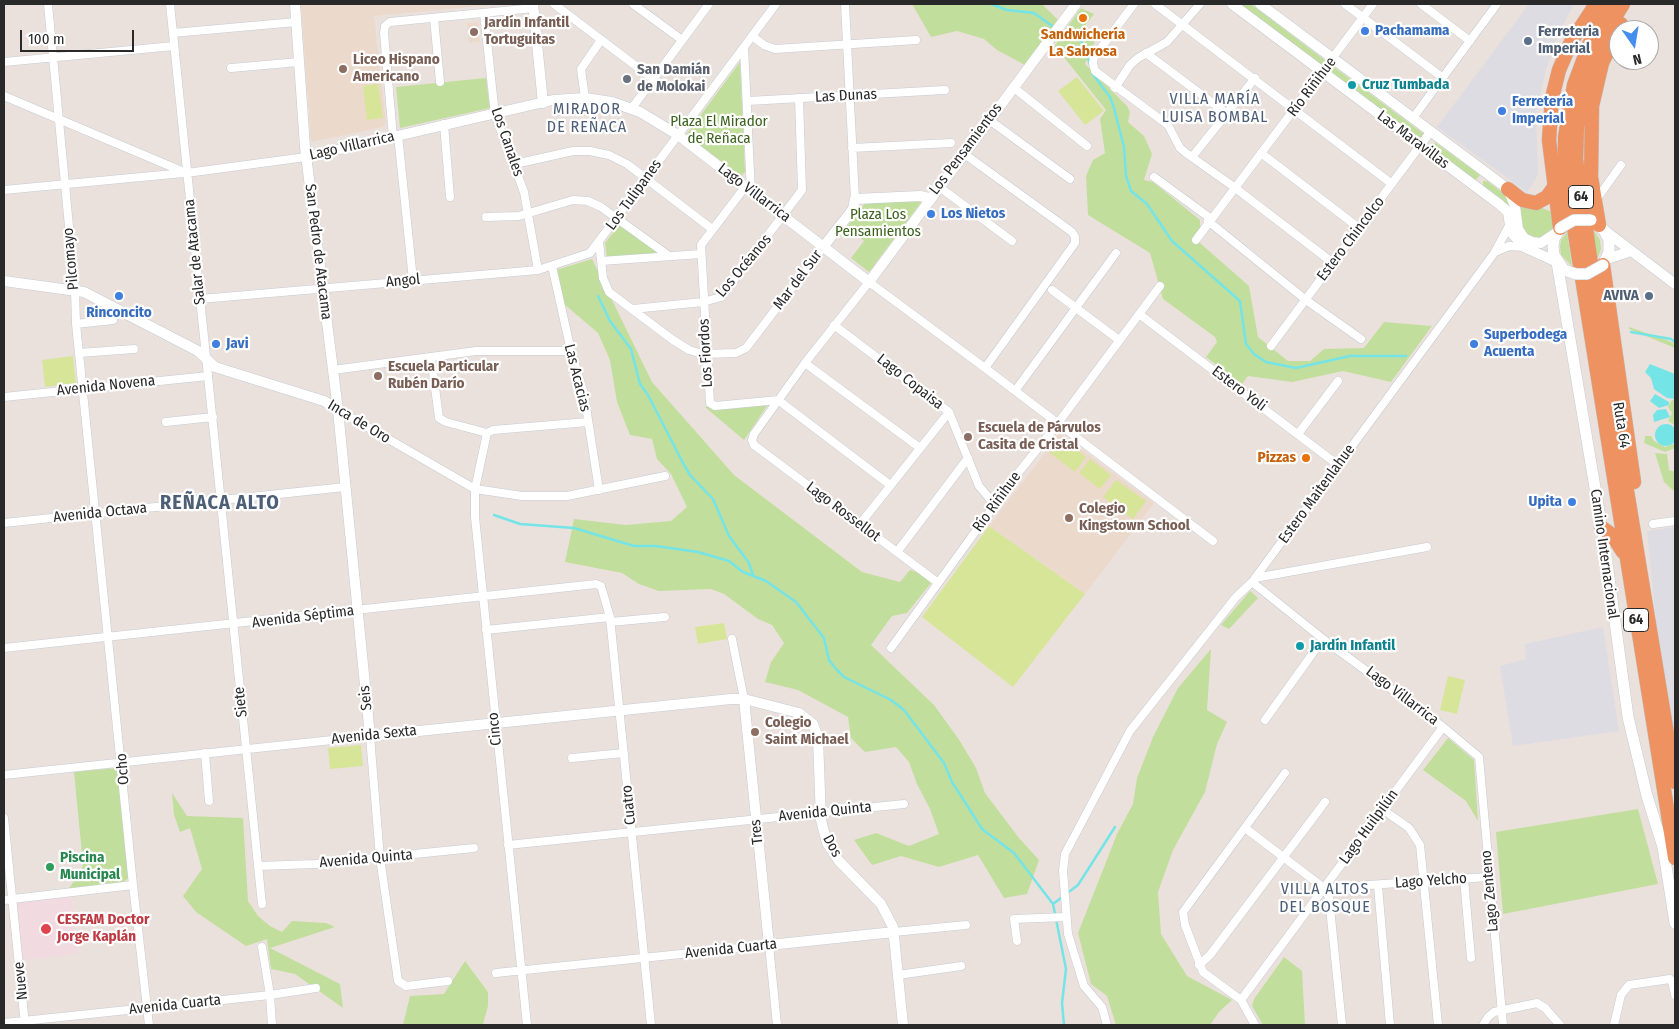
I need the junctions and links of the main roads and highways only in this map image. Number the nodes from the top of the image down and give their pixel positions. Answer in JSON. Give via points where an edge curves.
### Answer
{"nodes":[{"id":1,"x":1596,"y":4,"type":"edge"},
{"id":2,"x":1611,"y":4,"type":"edge"},
{"id":3,"x":1624,"y":4,"type":"edge"},
{"id":4,"x":1633,"y":4,"type":"edge"},
{"id":5,"x":1554,"y":187,"type":"junction"},
{"id":6,"x":1508,"y":189,"type":"road end"},
{"id":7,"x":1598,"y":225,"type":"junction"},
{"id":8,"x":1559,"y":230,"type":"junction"},
{"id":9,"x":1557,"y":262,"type":"junction"},
{"id":10,"x":1605,"y":262,"type":"junction"},
{"id":11,"x":1580,"y":275,"type":"junction"},
{"id":12,"x":1566,"y":301,"type":"junction"},
{"id":13,"x":1601,"y":527,"type":"junction"},
{"id":14,"x":1632,"y":559,"type":"junction"},
{"id":15,"x":1675,"y":782,"type":"edge"},
{"id":16,"x":1675,"y":858,"type":"edge"},
{"id":17,"x":1675,"y":923,"type":"edge"}],
"edges":[{"from":1,"to":5,"type":"highway","via":[[1571,42],[1555,84],[1549,126]]},
{"from":2,"to":14,"type":"highway","name":"Ruta 64","number":"64","via":[[1579,69],[1568,111],[1564,155],[1566,190]]},
{"from":3,"to":14,"type":"highway","name":"Ruta 64","number":"64","via":[[1604,36],[1585,82],[1578,120],[1576,159]]},
{"from":4,"to":7,"type":"highway","via":[[1608,49],[1596,84],[1590,120],[1591,177]]},
{"from":5,"to":6,"type":"highway","via":[[1547,197],[1536,203],[1522,200]]},
{"from":5,"to":8,"type":"highway"},
{"from":7,"to":8,"type":"main road","bridge":true,"via":[[1574,220]]},
{"from":7,"to":10,"type":"main road","via":[[1609,244]]},
{"from":8,"to":9,"type":"main road","via":[[1553,247]]},
{"from":9,"to":11,"type":"main road","bridge":true,"via":[[1567,271]]},
{"from":9,"to":12,"type":"main road","name":"Camino Internacional"},
{"from":10,"to":11,"type":"main road","bridge":true,"via":[[1593,272]]},
{"from":10,"to":14,"type":"highway","via":[[1632,462]]},
{"from":11,"to":12,"type":"main road","name":"Camino Internacional","via":[[1571,285]]},
{"from":12,"to":13,"type":"main road","name":"Camino Internacional"},
{"from":13,"to":14,"type":"highway"},
{"from":13,"to":17,"type":"main road","name":"Camino Internacional","via":[[1630,730],[1663,847]]},
{"from":14,"to":15,"type":"highway","name":"Ruta 64","number":"64"},
{"from":14,"to":16,"type":"highway","name":"Ruta 64","number":"64"}]}
